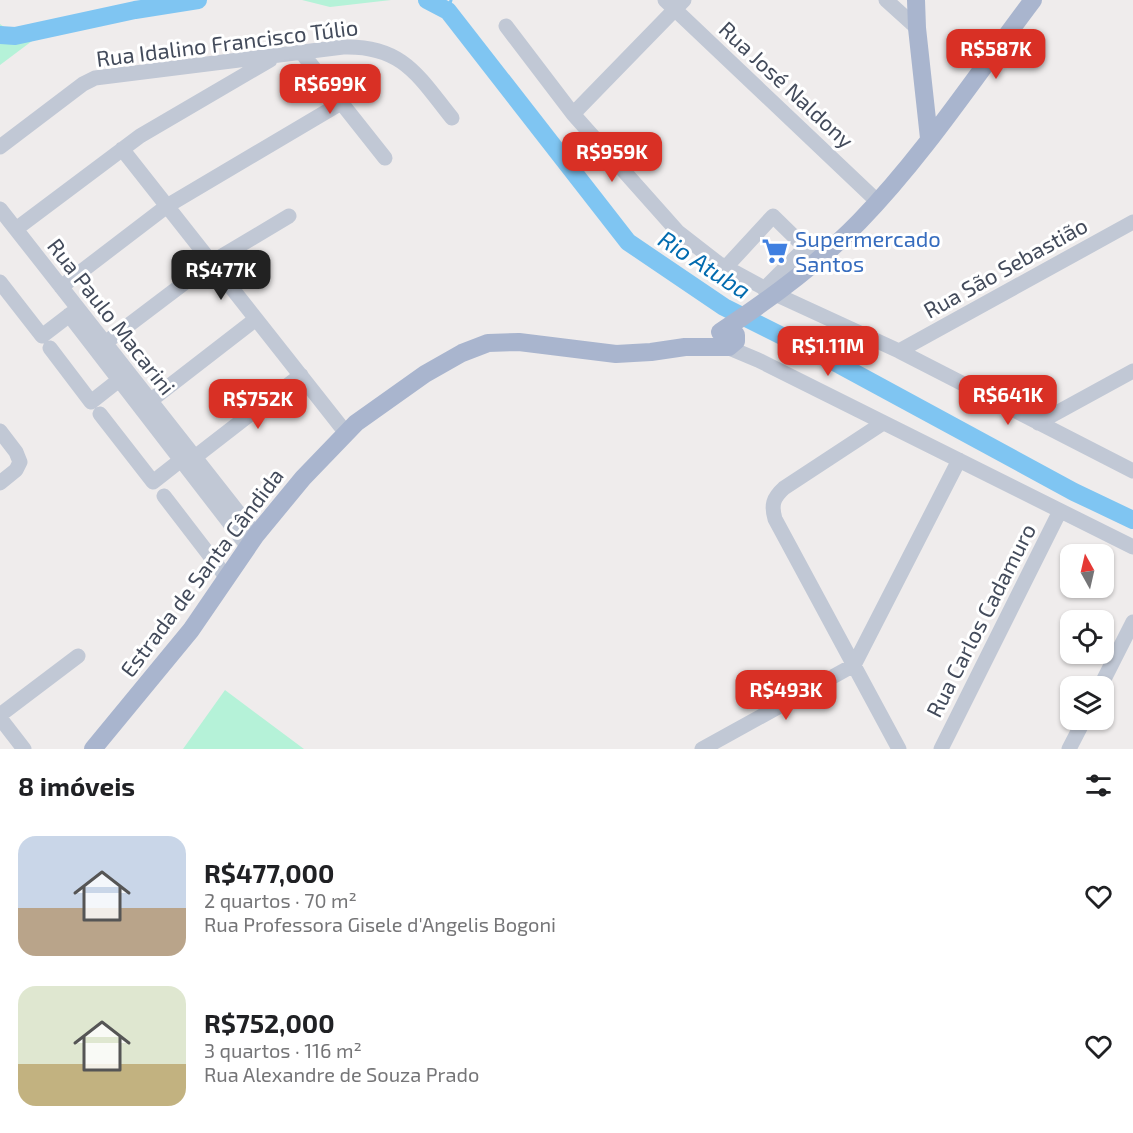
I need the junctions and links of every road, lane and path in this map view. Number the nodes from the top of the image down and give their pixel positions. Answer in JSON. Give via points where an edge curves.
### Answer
{"nodes":[{"id":1,"x":885,"y":0,"type":"edge"},
{"id":2,"x":916,"y":0,"type":"edge"},
{"id":3,"x":1034,"y":0,"type":"edge"},
{"id":4,"x":674,"y":3,"type":"edge"},
{"id":5,"x":506,"y":26,"type":"dead end"},
{"id":6,"x":917,"y":28,"type":"junction"},
{"id":7,"x":302,"y":52,"type":"junction"},
{"id":8,"x":276,"y":57,"type":"junction"},
{"id":9,"x":342,"y":103,"type":"junction"},
{"id":10,"x":573,"y":114,"type":"junction"},
{"id":11,"x":452,"y":118,"type":"dead end"},
{"id":12,"x":929,"y":138,"type":"junction"},
{"id":13,"x":0,"y":147,"type":"edge"},
{"id":14,"x":122,"y":149,"type":"junction"},
{"id":15,"x":385,"y":158,"type":"dead end"},
{"id":16,"x":878,"y":202,"type":"junction"},
{"id":17,"x":167,"y":206,"type":"junction"},
{"id":18,"x":0,"y":209,"type":"edge"},
{"id":19,"x":289,"y":216,"type":"dead end"},
{"id":20,"x":1133,"y":222,"type":"edge"},
{"id":21,"x":16,"y":229,"type":"junction"},
{"id":22,"x":812,"y":254,"type":"junction"},
{"id":23,"x":212,"y":262,"type":"junction"},
{"id":24,"x":726,"y":267,"type":"junction"},
{"id":25,"x":0,"y":282,"type":"edge"},
{"id":26,"x":61,"y":287,"type":"junction"},
{"id":27,"x":769,"y":292,"type":"junction"},
{"id":28,"x":73,"y":312,"type":"junction"},
{"id":29,"x":256,"y":319,"type":"junction"},
{"id":30,"x":730,"y":335,"type":"junction"},
{"id":31,"x":105,"y":343,"type":"junction"},
{"id":32,"x":50,"y":348,"type":"dead end"},
{"id":33,"x":899,"y":351,"type":"junction"},
{"id":34,"x":1133,"y":371,"type":"edge"},
{"id":35,"x":301,"y":375,"type":"junction"},
{"id":36,"x":119,"y":380,"type":"junction"},
{"id":37,"x":150,"y":400,"type":"junction"},
{"id":38,"x":100,"y":414,"type":"dead end"},
{"id":39,"x":883,"y":423,"type":"junction"},
{"id":40,"x":1038,"y":423,"type":"junction"},
{"id":41,"x":0,"y":431,"type":"edge"},
{"id":42,"x":346,"y":433,"type":"junction"},
{"id":43,"x":188,"y":459,"type":"junction"},
{"id":44,"x":959,"y":460,"type":"junction"},
{"id":45,"x":1133,"y":471,"type":"edge"},
{"id":46,"x":0,"y":483,"type":"edge"},
{"id":47,"x":164,"y":495,"type":"dead end"},
{"id":48,"x":1060,"y":511,"type":"junction"},
{"id":49,"x":252,"y":541,"type":"junction"},
{"id":50,"x":1133,"y":547,"type":"edge"},
{"id":51,"x":227,"y":578,"type":"junction"},
{"id":52,"x":1133,"y":622,"type":"edge"},
{"id":53,"x":78,"y":656,"type":"dead end"},
{"id":54,"x":854,"y":665,"type":"junction"},
{"id":55,"x":1106,"y":676,"type":"edge"},
{"id":56,"x":0,"y":716,"type":"edge"},
{"id":57,"x":1079,"y":730,"type":"edge"},
{"id":58,"x":24,"y":749,"type":"edge"},
{"id":59,"x":93,"y":749,"type":"edge"},
{"id":60,"x":702,"y":749,"type":"edge"},
{"id":61,"x":899,"y":749,"type":"edge"},
{"id":62,"x":941,"y":749,"type":"edge"},
{"id":63,"x":1069,"y":749,"type":"edge"}],
"edges":[{"from":1,"to":6,"type":"street"},
{"from":2,"to":6,"type":"main road"},
{"from":3,"to":12,"type":"main road"},
{"from":4,"to":10,"type":"street"},
{"from":4,"to":16,"type":"street","name":"Rua José Naldony"},
{"from":5,"to":10,"type":"street"},
{"from":6,"to":12,"type":"main road"},
{"from":7,"to":8,"type":"street","name":"Rua Idalino Francisco Túlio"},
{"from":7,"to":9,"type":"street"},
{"from":7,"to":11,"type":"street","name":"Rua Idalino Francisco Túlio","via":[[358,46],[389,53],[416,74]]},
{"from":8,"to":13,"type":"street","name":"Rua Idalino Francisco Túlio","via":[[95,78]]},
{"from":8,"to":14,"type":"street"},
{"from":9,"to":15,"type":"street"},
{"from":9,"to":17,"type":"street"},
{"from":10,"to":24,"type":"street","via":[[678,232]]},
{"from":12,"to":16,"type":"main road"},
{"from":14,"to":17,"type":"street"},
{"from":14,"to":21,"type":"street"},
{"from":16,"to":22,"type":"main road"},
{"from":17,"to":23,"type":"street"},
{"from":17,"to":26,"type":"street"},
{"from":18,"to":21,"type":"street","name":"Rua Paulo Macarini"},
{"from":19,"to":23,"type":"street"},
{"from":20,"to":33,"type":"street","name":"Rua São Sebastião"},
{"from":21,"to":26,"type":"street","name":"Rua Paulo Macarini"},
{"from":22,"to":24,"type":"street","via":[[773,216]]},
{"from":22,"to":27,"type":"main road"},
{"from":23,"to":29,"type":"street"},
{"from":23,"to":31,"type":"street"},
{"from":24,"to":27,"type":"street"},
{"from":25,"to":28,"type":"street","via":[[42,336]]},
{"from":26,"to":28,"type":"street","name":"Rua Paulo Macarini"},
{"from":27,"to":30,"type":"main road"},
{"from":27,"to":33,"type":"street"},
{"from":28,"to":31,"type":"street","name":"Rua Paulo Macarini"},
{"from":28,"to":36,"type":"street"},
{"from":29,"to":35,"type":"street"},
{"from":29,"to":37,"type":"street"},
{"from":30,"to":39,"type":"street","via":[[758,360]]},
{"from":30,"to":42,"type":"main road","name":"Estrada de Santa Cândida","via":[[685,347],[616,354],[519,342],[476,346],[434,368],[370,421]]},
{"from":31,"to":37,"type":"street","name":"Rua Paulo Macarini"},
{"from":32,"to":36,"type":"street","via":[[91,402]]},
{"from":33,"to":40,"type":"street"},
{"from":34,"to":40,"type":"street"},
{"from":35,"to":42,"type":"street"},
{"from":35,"to":43,"type":"street"},
{"from":36,"to":43,"type":"street"},
{"from":37,"to":43,"type":"street","name":"Rua Paulo Macarini"},
{"from":38,"to":43,"type":"street","via":[[153,482]]},
{"from":39,"to":44,"type":"street"},
{"from":39,"to":54,"type":"street","via":[[784,488],[773,502],[775,519]]},
{"from":40,"to":45,"type":"street"},
{"from":41,"to":46,"type":"street","via":[[20,462]]},
{"from":42,"to":49,"type":"main road","name":"Estrada de Santa Cândida","via":[[285,498]]},
{"from":43,"to":49,"type":"street","name":"Rua Paulo Macarini"},
{"from":44,"to":48,"type":"street"},
{"from":44,"to":54,"type":"street"},
{"from":47,"to":51,"type":"street"},
{"from":48,"to":50,"type":"street"},
{"from":48,"to":62,"type":"street","name":"Rua Carlos Cadamuro"},
{"from":49,"to":51,"type":"main road","name":"Estrada de Santa Cândida"},
{"from":51,"to":59,"type":"main road","name":"Estrada de Santa Cândida","via":[[173,653]]},
{"from":52,"to":55,"type":"street"},
{"from":53,"to":56,"type":"street"},
{"from":54,"to":60,"type":"street"},
{"from":54,"to":61,"type":"street"},
{"from":56,"to":58,"type":"street"},
{"from":57,"to":63,"type":"street"}]}
